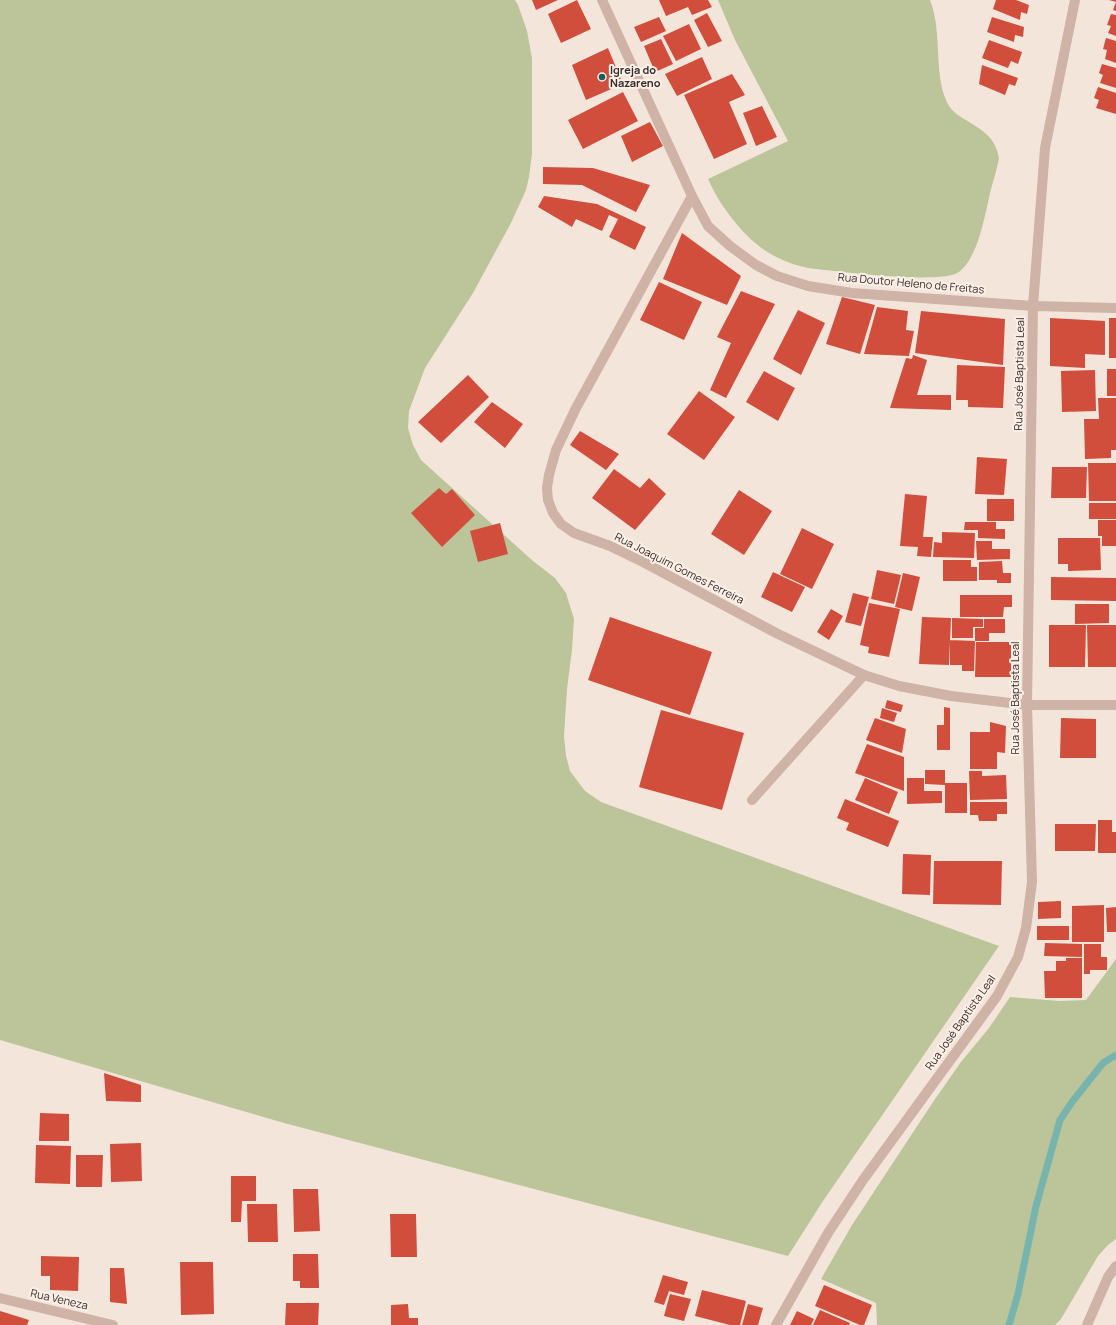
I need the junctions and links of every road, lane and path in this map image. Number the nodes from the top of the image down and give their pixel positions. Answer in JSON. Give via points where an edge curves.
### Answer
{"nodes":[{"id":1,"x":602,"y":0,"type":"edge"},
{"id":2,"x":1075,"y":0,"type":"edge"},
{"id":3,"x":692,"y":196,"type":"junction"},
{"id":4,"x":1033,"y":306,"type":"junction"},
{"id":5,"x":1116,"y":308,"type":"edge"},
{"id":6,"x":864,"y":676,"type":"junction"},
{"id":7,"x":1027,"y":705,"type":"junction"},
{"id":8,"x":1116,"y":705,"type":"edge"},
{"id":9,"x":752,"y":800,"type":"dead end"},
{"id":10,"x":1116,"y":1266,"type":"edge"},
{"id":11,"x":0,"y":1298,"type":"edge"},
{"id":12,"x":113,"y":1325,"type":"edge"},
{"id":13,"x":776,"y":1325,"type":"edge"},
{"id":14,"x":1087,"y":1325,"type":"edge"}],
"edges":[{"from":1,"to":3,"type":"street","name":"Rua Doutor Heleno de Freitas"},
{"from":2,"to":4,"type":"street","name":"Rua José Baptista Leal","via":[[1045,148]]},
{"from":3,"to":4,"type":"street","name":"Rua Doutor Heleno de Freitas","via":[[713,231],[756,266],[777,276],[808,286],[852,293]]},
{"from":3,"to":6,"type":"street","name":"Rua Joaquim Gomes Ferreira","via":[[576,408],[556,450],[549,475],[548,500],[561,524],[574,533],[610,546],[645,563],[776,633]]},
{"from":4,"to":5,"type":"street","name":"Rua Doutor Heleno de Freitas"},
{"from":4,"to":7,"type":"street","name":"Rua José Baptista Leal"},
{"from":6,"to":7,"type":"street","name":"Rua Joaquim Gomes Ferreira","via":[[951,696]]},
{"from":6,"to":9,"type":"street"},
{"from":7,"to":8,"type":"street","name":"Rua Joaquim Gomes Ferreira"},
{"from":7,"to":13,"type":"street","name":"Rua José Baptista Leal","via":[[1032,882],[1026,928],[1018,958],[997,996],[858,1187],[828,1233]]},
{"from":10,"to":14,"type":"street","via":[[1108,1277]]},
{"from":11,"to":12,"type":"street","name":"Rua Veneza"}]}
